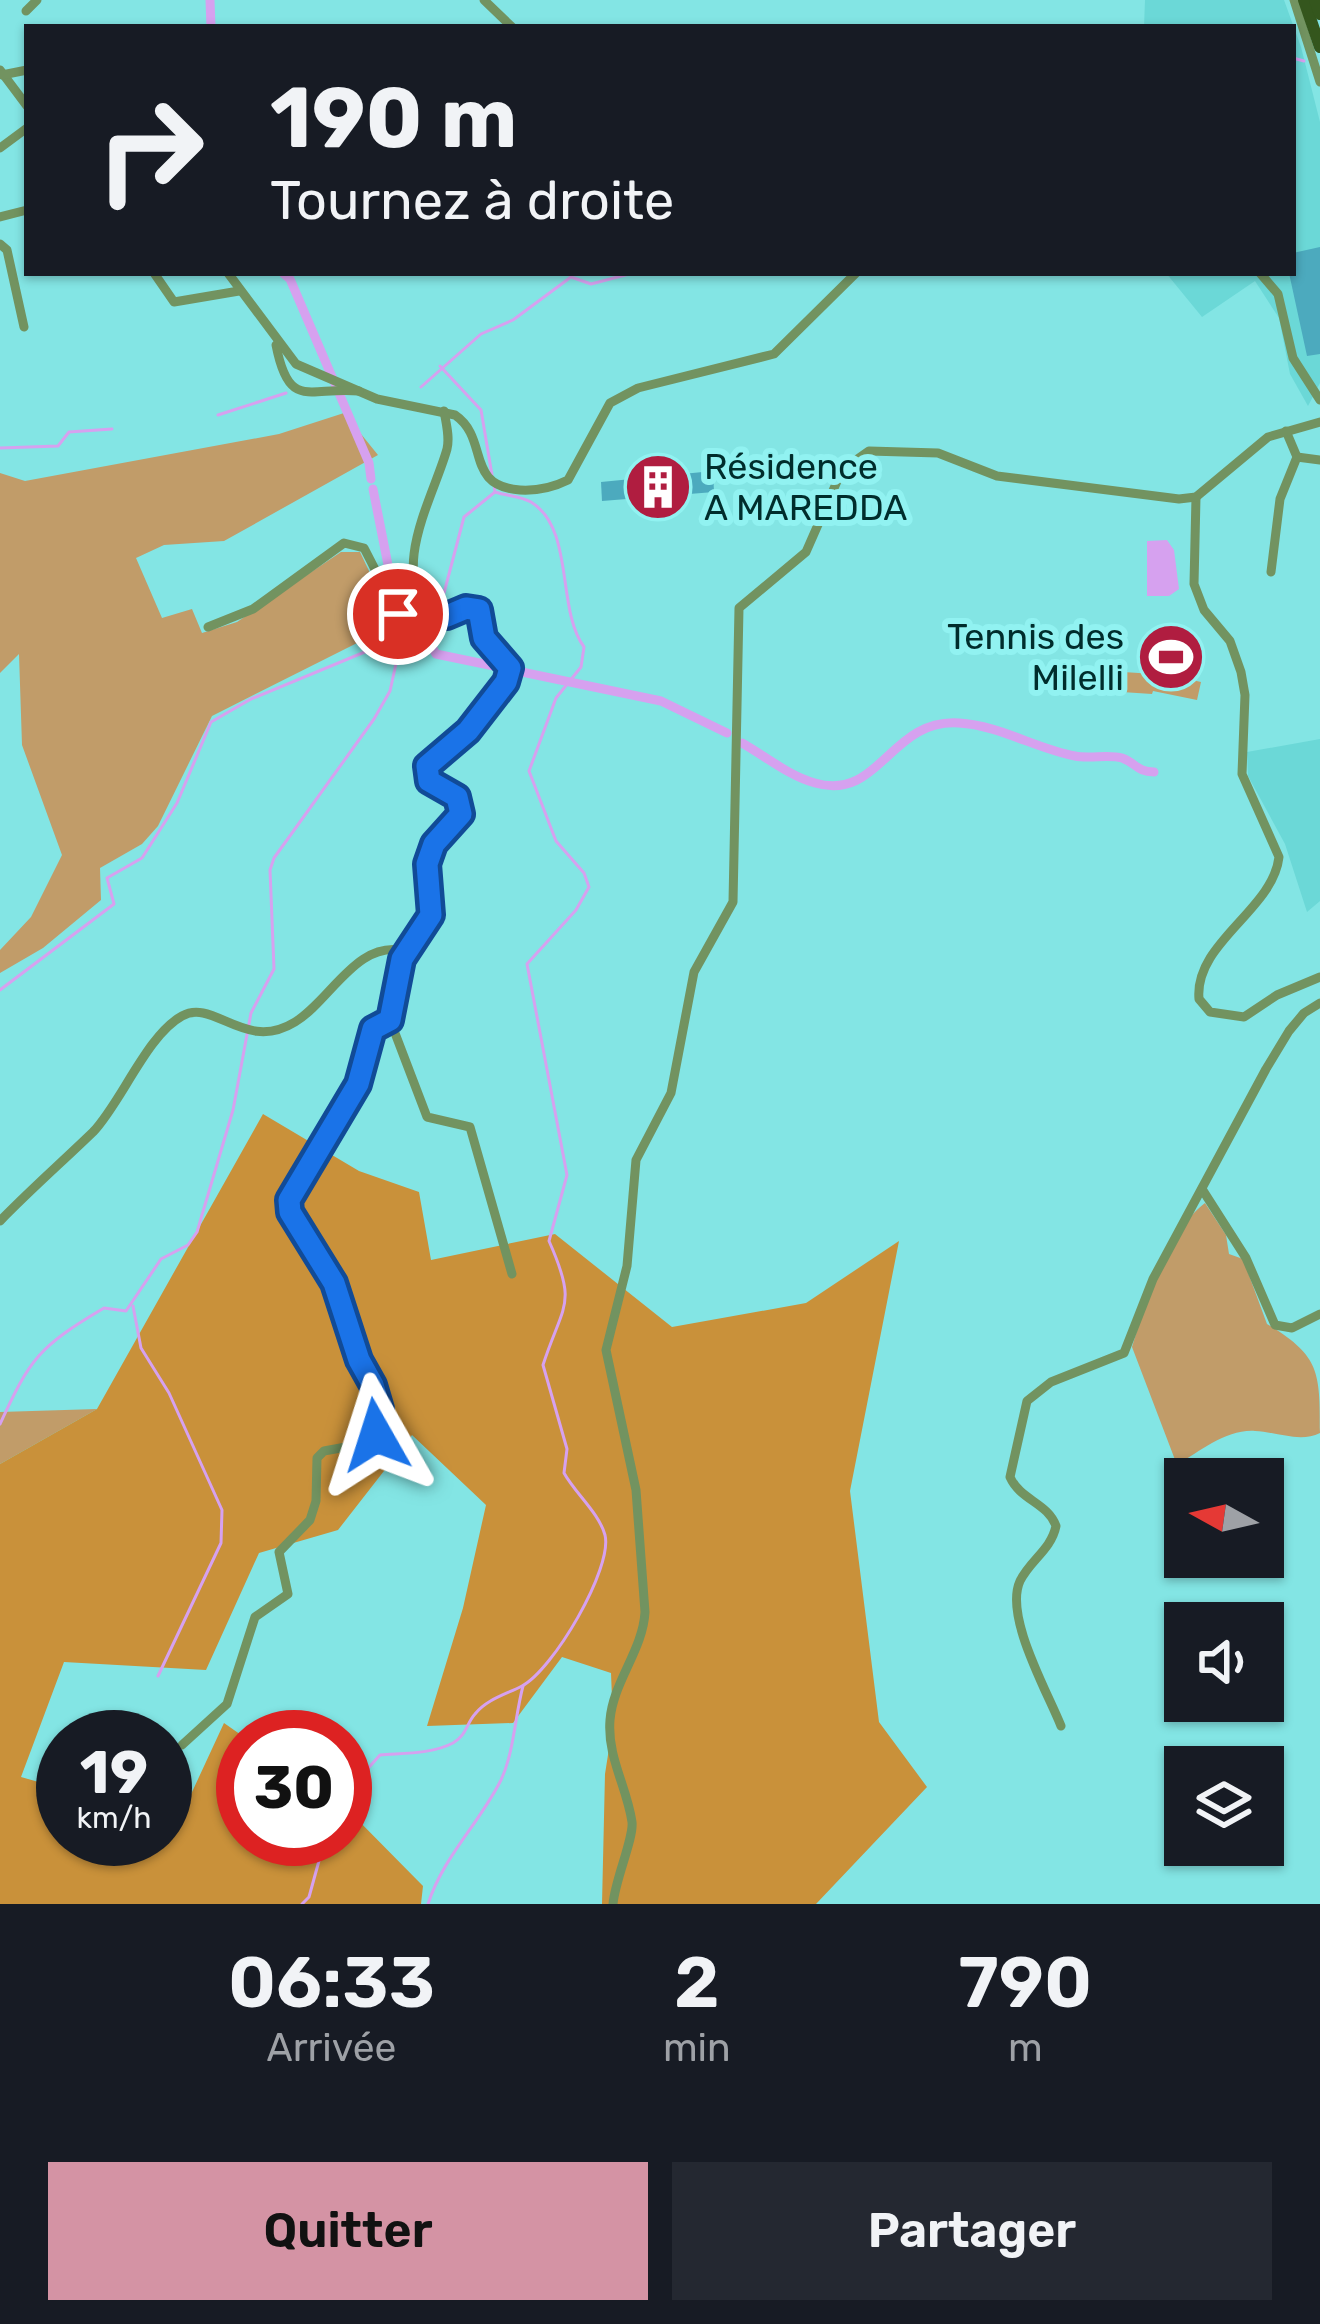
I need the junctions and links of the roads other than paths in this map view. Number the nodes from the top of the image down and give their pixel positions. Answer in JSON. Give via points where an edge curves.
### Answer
{"nodes":[{"id":1,"x":37,"y":0,"type":"edge"},
{"id":2,"x":484,"y":0,"type":"edge"},
{"id":3,"x":1294,"y":0,"type":"edge"},
{"id":4,"x":1304,"y":0,"type":"edge"},
{"id":5,"x":1316,"y":0,"type":"edge"},
{"id":6,"x":26,"y":11,"type":"dead end"},
{"id":7,"x":1320,"y":14,"type":"edge"},
{"id":8,"x":509,"y":24,"type":"edge"},
{"id":9,"x":1320,"y":47,"type":"edge"},
{"id":10,"x":1,"y":73,"type":"edge"},
{"id":11,"x":1320,"y":82,"type":"edge"},
{"id":12,"x":24,"y":102,"type":"edge"},
{"id":13,"x":0,"y":244,"type":"edge"},
{"id":14,"x":156,"y":276,"type":"edge"},
{"id":15,"x":230,"y":276,"type":"edge"},
{"id":16,"x":853,"y":276,"type":"edge"},
{"id":17,"x":1263,"y":276,"type":"edge"},
{"id":18,"x":239,"y":290,"type":"junction"},
{"id":19,"x":24,"y":327,"type":"dead end"},
{"id":20,"x":276,"y":342,"type":"junction"},
{"id":21,"x":318,"y":376,"type":"junction"},
{"id":22,"x":364,"y":392,"type":"junction"},
{"id":23,"x":311,"y":395,"type":"junction"},
{"id":24,"x":1320,"y":400,"type":"edge"},
{"id":25,"x":444,"y":411,"type":"junction"},
{"id":26,"x":1320,"y":422,"type":"edge"},
{"id":27,"x":1286,"y":431,"type":"junction"},
{"id":28,"x":1297,"y":457,"type":"junction"},
{"id":29,"x":1320,"y":460,"type":"edge"},
{"id":30,"x":1196,"y":496,"type":"junction"},
{"id":31,"x":1271,"y":572,"type":"dead end"},
{"id":32,"x":430,"y":612,"type":"junction"},
{"id":33,"x":208,"y":627,"type":"dead end"},
{"id":34,"x":405,"y":951,"type":"junction"},
{"id":35,"x":1320,"y":977,"type":"edge"},
{"id":36,"x":1320,"y":1003,"type":"edge"},
{"id":37,"x":390,"y":1020,"type":"junction"},
{"id":38,"x":1202,"y":1190,"type":"junction"},
{"id":39,"x":0,"y":1221,"type":"edge"},
{"id":40,"x":512,"y":1274,"type":"dead end"},
{"id":41,"x":1320,"y":1314,"type":"edge"},
{"id":42,"x":1061,"y":1726,"type":"dead end"},
{"id":43,"x":192,"y":1736,"type":"edge"},
{"id":44,"x":613,"y":1904,"type":"edge"}],
"edges":[{"from":1,"to":6,"type":"street"},
{"from":2,"to":8,"type":"street"},
{"from":3,"to":11,"type":"street"},
{"from":4,"to":9,"type":"main road"},
{"from":5,"to":7,"type":"main road"},
{"from":10,"to":12,"type":"street"},
{"from":13,"to":19,"type":"street"},
{"from":14,"to":18,"type":"street","via":[[174,302]]},
{"from":15,"to":18,"type":"street"},
{"from":16,"to":25,"type":"street","via":[[774,354],[638,388],[610,403],[568,480],[554,487],[497,487],[465,422]]},
{"from":17,"to":24,"type":"street","via":[[1278,294],[1293,358]]},
{"from":18,"to":20,"type":"street"},
{"from":20,"to":21,"type":"street"},
{"from":20,"to":23,"type":"street","via":[[289,385]]},
{"from":21,"to":22,"type":"street"},
{"from":21,"to":23,"type":"street"},
{"from":22,"to":23,"type":"street"},
{"from":22,"to":25,"type":"street"},
{"from":25,"to":32,"type":"street","via":[[448,448],[414,559]]},
{"from":26,"to":27,"type":"street"},
{"from":27,"to":28,"type":"street"},
{"from":27,"to":30,"type":"street"},
{"from":28,"to":29,"type":"street"},
{"from":28,"to":31,"type":"street","via":[[1280,499]]},
{"from":30,"to":35,"type":"street","via":[[1194,584],[1241,672],[1242,774],[1279,857],[1268,886],[1205,971],[1199,999],[1210,1012],[1244,1018]]},
{"from":30,"to":44,"type":"street","via":[[1036,483],[938,453],[869,451],[842,470],[806,552],[744,601],[737,616],[733,902],[694,972],[671,1093],[635,1160],[627,1266],[606,1350],[643,1544],[644,1627],[610,1724],[633,1824]]},
{"from":32,"to":33,"type":"street","via":[[398,614],[364,548],[344,543],[253,609]]},
{"from":32,"to":34,"type":"street","via":[[479,610],[484,638],[510,668],[468,731],[427,766],[429,781],[457,797],[461,814],[434,844],[425,877],[431,915]]},
{"from":34,"to":37,"type":"street"},
{"from":34,"to":39,"type":"street","via":[[360,959],[296,1022],[271,1032],[194,1012],[178,1018],[92,1132]]},
{"from":36,"to":38,"type":"street","via":[[1288,1031]]},
{"from":37,"to":40,"type":"street","via":[[427,1117],[470,1127]]},
{"from":37,"to":43,"type":"street","via":[[373,1029],[358,1084],[289,1200],[334,1283],[380,1424],[368,1443],[317,1458],[310,1520],[279,1552],[288,1594],[255,1617],[227,1704]]},
{"from":38,"to":41,"type":"street","via":[[1246,1258],[1275,1325],[1292,1328]]},
{"from":38,"to":42,"type":"street","via":[[1124,1353],[1035,1390],[1027,1401],[1010,1477],[1056,1526],[1015,1603]]}]}
